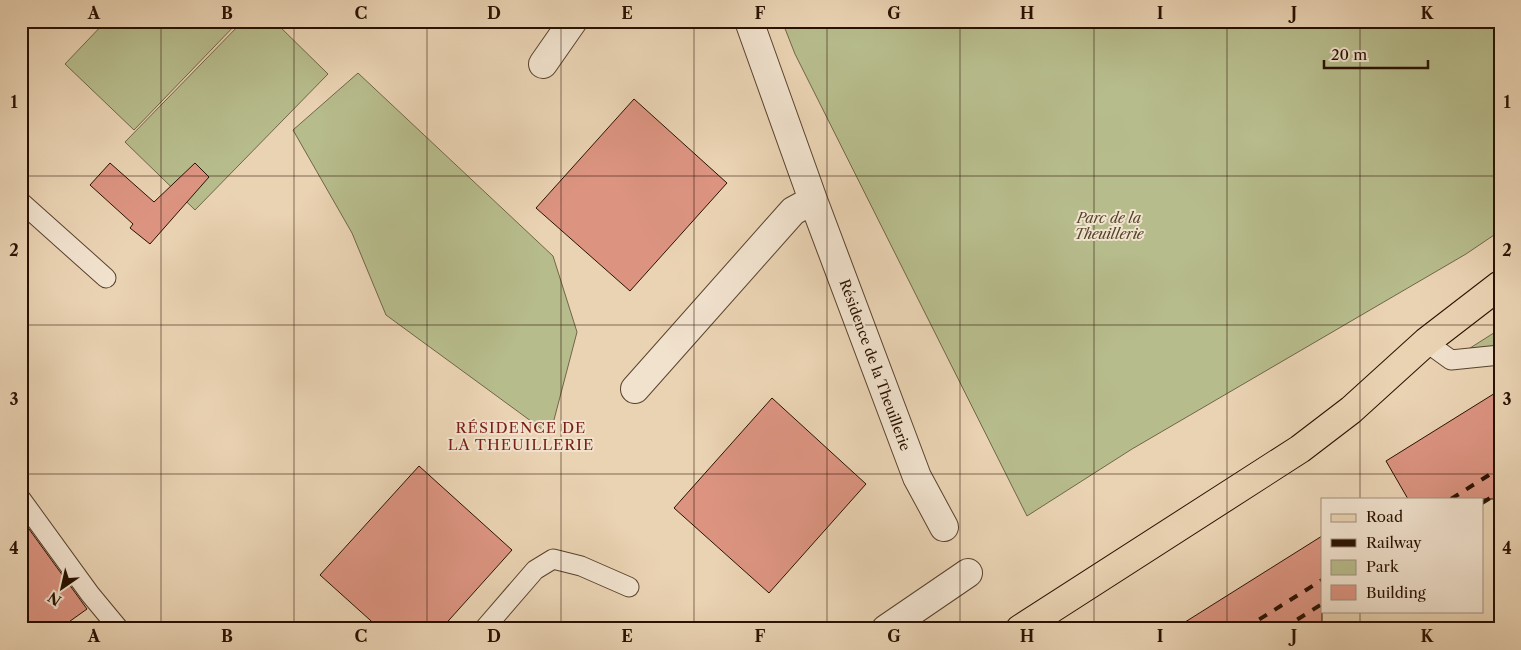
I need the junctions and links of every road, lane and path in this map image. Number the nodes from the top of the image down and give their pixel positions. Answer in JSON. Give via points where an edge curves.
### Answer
{"nodes":[{"id":1,"x":573,"y":21,"type":"edge"},
{"id":2,"x":749,"y":21,"type":"edge"},
{"id":3,"x":543,"y":64,"type":"dead end"},
{"id":4,"x":813,"y":200,"type":"junction"},
{"id":5,"x":21,"y":202,"type":"edge"},
{"id":6,"x":106,"y":278,"type":"dead end"},
{"id":7,"x":1500,"y":286,"type":"edge"},
{"id":8,"x":1426,"y":342,"type":"junction"},
{"id":9,"x":1500,"y":355,"type":"edge"},
{"id":10,"x":635,"y":389,"type":"dead end"},
{"id":11,"x":21,"y":499,"type":"edge"},
{"id":12,"x":944,"y":527,"type":"dead end"},
{"id":13,"x":968,"y":573,"type":"dead end"},
{"id":14,"x":629,"y":587,"type":"dead end"},
{"id":15,"x":119,"y":629,"type":"edge"},
{"id":16,"x":484,"y":629,"type":"edge"},
{"id":17,"x":886,"y":629,"type":"edge"},
{"id":18,"x":1020,"y":629,"type":"edge"}],
"edges":[{"from":1,"to":3,"type":"street"},
{"from":2,"to":4,"type":"street","name":"Résidence de la Theuillerie"},
{"from":4,"to":10,"type":"street","via":[[793,211]]},
{"from":4,"to":12,"type":"street","name":"Résidence de la Theuillerie","via":[[917,478]]},
{"from":5,"to":6,"type":"lane"},
{"from":7,"to":8,"type":"main road"},
{"from":8,"to":9,"type":"lane","via":[[1451,360]]},
{"from":8,"to":18,"type":"main road","via":[[1351,410],[1300,449]]},
{"from":11,"to":15,"type":"lane"},
{"from":13,"to":17,"type":"street"},
{"from":14,"to":16,"type":"lane","via":[[581,566],[553,560],[535,570]]}]}
